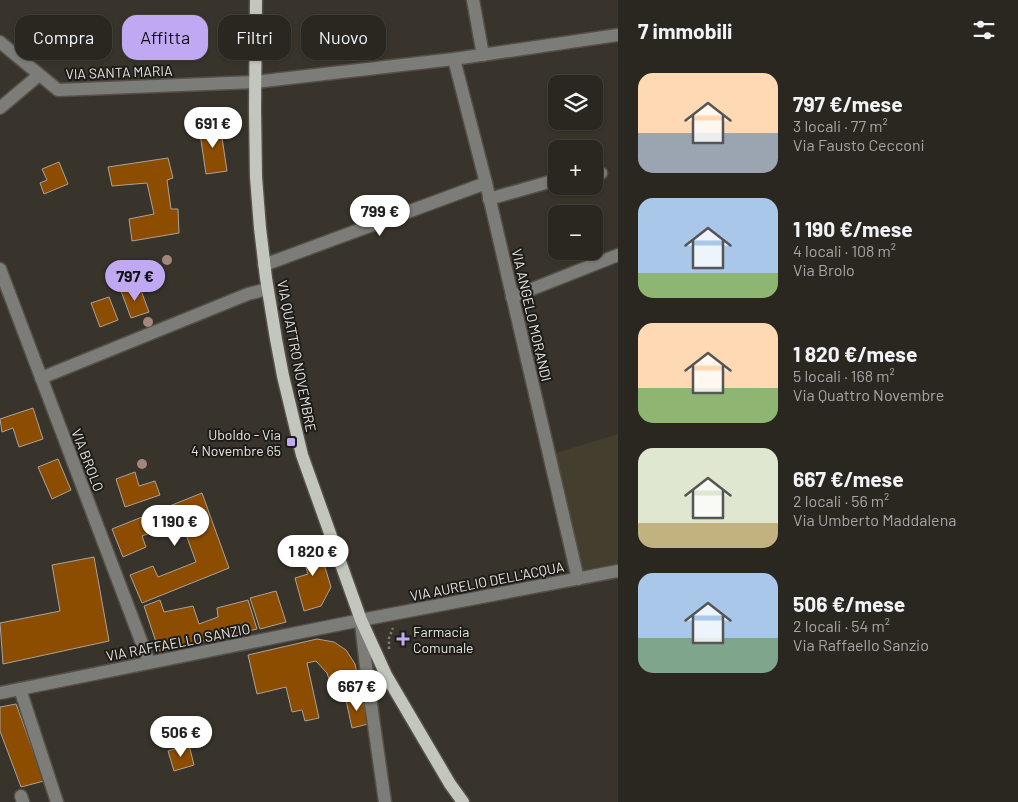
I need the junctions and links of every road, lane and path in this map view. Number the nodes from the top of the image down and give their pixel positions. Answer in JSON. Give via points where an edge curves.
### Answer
{"nodes":[{"id":1,"x":256,"y":0,"type":"edge"},
{"id":2,"x":474,"y":0,"type":"edge"},
{"id":3,"x":618,"y":35,"type":"edge"},
{"id":4,"x":0,"y":42,"type":"edge"},
{"id":5,"x":483,"y":55,"type":"junction"},
{"id":6,"x":454,"y":59,"type":"junction"},
{"id":7,"x":39,"y":75,"type":"junction"},
{"id":8,"x":255,"y":82,"type":"junction"},
{"id":9,"x":0,"y":108,"type":"edge"},
{"id":10,"x":548,"y":182,"type":"edge"},
{"id":11,"x":486,"y":183,"type":"junction"},
{"id":12,"x":489,"y":199,"type":"junction"},
{"id":13,"x":618,"y":255,"type":"edge"},
{"id":14,"x":264,"y":266,"type":"junction"},
{"id":15,"x":0,"y":269,"type":"edge"},
{"id":16,"x":267,"y":289,"type":"junction"},
{"id":17,"x":512,"y":297,"type":"junction"},
{"id":18,"x":41,"y":378,"type":"junction"},
{"id":19,"x":618,"y":571,"type":"edge"},
{"id":20,"x":578,"y":579,"type":"junction"},
{"id":21,"x":361,"y":620,"type":"junction"},
{"id":22,"x":149,"y":662,"type":"junction"},
{"id":23,"x":386,"y":675,"type":"junction"},
{"id":24,"x":368,"y":683,"type":"junction"},
{"id":25,"x":20,"y":689,"type":"junction"},
{"id":26,"x":0,"y":693,"type":"edge"},
{"id":27,"x":57,"y":802,"type":"edge"},
{"id":28,"x":384,"y":802,"type":"edge"},
{"id":29,"x":463,"y":802,"type":"edge"}],
"edges":[{"from":1,"to":8,"type":"main road","name":"VIA QUATTRO NOVEMBRE"},
{"from":2,"to":5,"type":"street"},
{"from":3,"to":5,"type":"street","name":"VIA SANTA MARIA"},
{"from":4,"to":7,"type":"street","name":"VIA SANTA MARIA"},
{"from":5,"to":6,"type":"street","name":"VIA SANTA MARIA"},
{"from":6,"to":8,"type":"street","name":"VIA SANTA MARIA"},
{"from":6,"to":11,"type":"street","name":"VIA ANGELO MORANDI"},
{"from":7,"to":8,"type":"street","name":"VIA SANTA MARIA","via":[[58,90]]},
{"from":7,"to":9,"type":"street"},
{"from":8,"to":14,"type":"main road","name":"VIA QUATTRO NOVEMBRE","via":[[256,177]]},
{"from":10,"to":12,"type":"street"},
{"from":11,"to":12,"type":"street","name":"VIA ANGELO MORANDI"},
{"from":11,"to":14,"type":"street"},
{"from":12,"to":17,"type":"street","name":"VIA ANGELO MORANDI"},
{"from":13,"to":17,"type":"street"},
{"from":14,"to":16,"type":"main road","name":"VIA QUATTRO NOVEMBRE"},
{"from":15,"to":18,"type":"street","name":"VIA BROLO"},
{"from":16,"to":18,"type":"street"},
{"from":16,"to":21,"type":"main road","name":"VIA QUATTRO NOVEMBRE","via":[[282,376],[302,455]]},
{"from":17,"to":20,"type":"street","name":"VIA ANGELO MORANDI"},
{"from":18,"to":22,"type":"street","name":"VIA BROLO"},
{"from":19,"to":20,"type":"street","name":"VIA AURELIO DELL'ACQUA"},
{"from":20,"to":21,"type":"street","name":"VIA AURELIO DELL'ACQUA"},
{"from":21,"to":22,"type":"street","name":"VIA RAFFAELLO SANZIO"},
{"from":21,"to":23,"type":"main road","name":"VIA QUATTRO NOVEMBRE"},
{"from":21,"to":24,"type":"street"},
{"from":22,"to":25,"type":"street","name":"VIA RAFFAELLO SANZIO"},
{"from":23,"to":24,"type":"street"},
{"from":23,"to":29,"type":"main road","name":"VIA QUATTRO NOVEMBRE"},
{"from":24,"to":28,"type":"street"},
{"from":25,"to":26,"type":"street","name":"VIA RAFFAELLO SANZIO"},
{"from":25,"to":27,"type":"street"}]}
